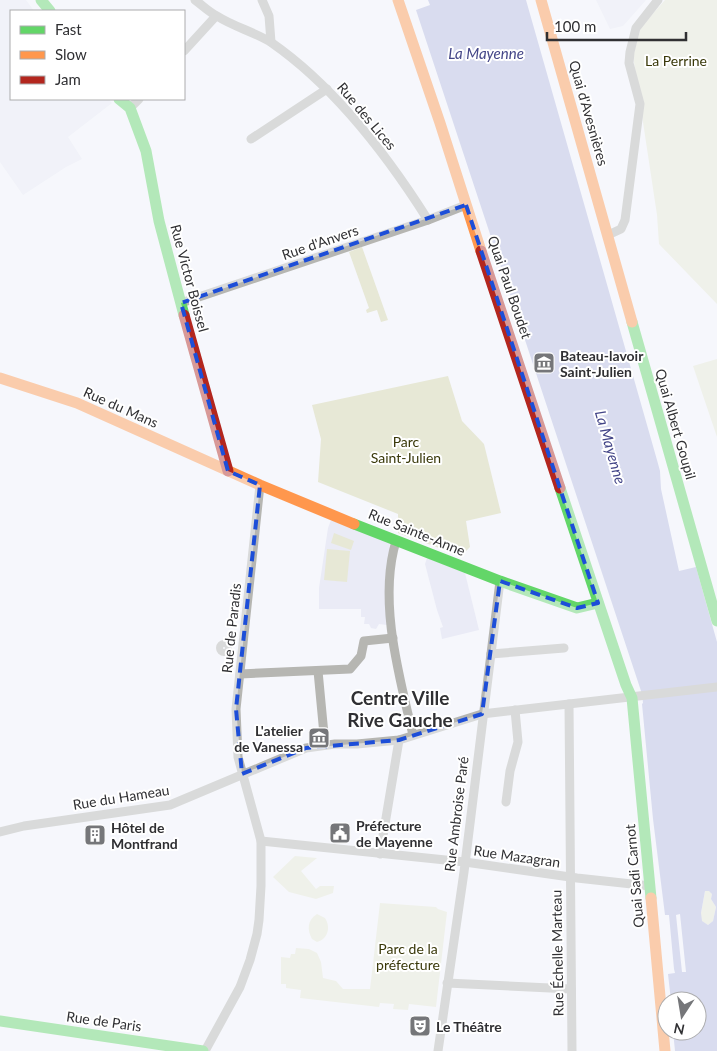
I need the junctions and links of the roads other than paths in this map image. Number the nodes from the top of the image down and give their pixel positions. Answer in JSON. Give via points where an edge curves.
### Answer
{"nodes":[{"id":1,"x":41,"y":0,"type":"edge"},
{"id":2,"x":195,"y":0,"type":"edge"},
{"id":3,"x":262,"y":0,"type":"edge"},
{"id":4,"x":398,"y":0,"type":"edge"},
{"id":5,"x":541,"y":0,"type":"edge"},
{"id":6,"x":658,"y":0,"type":"edge"},
{"id":7,"x":49,"y":10,"type":"edge"},
{"id":8,"x":216,"y":16,"type":"junction"},
{"id":9,"x":271,"y":42,"type":"junction"},
{"id":10,"x":185,"y":50,"type":"edge"},
{"id":11,"x":328,"y":89,"type":"junction"},
{"id":12,"x":120,"y":100,"type":"edge"},
{"id":13,"x":138,"y":100,"type":"edge"},
{"id":14,"x":130,"y":108,"type":"junction"},
{"id":15,"x":251,"y":139,"type":"dead end"},
{"id":16,"x":466,"y":205,"type":"junction"},
{"id":17,"x":428,"y":220,"type":"junction"},
{"id":18,"x":608,"y":235,"type":"junction"},
{"id":19,"x":181,"y":303,"type":"junction"},
{"id":20,"x":0,"y":378,"type":"edge"},
{"id":21,"x":228,"y":470,"type":"junction"},
{"id":22,"x":260,"y":485,"type":"junction"},
{"id":23,"x":396,"y":541,"type":"junction"},
{"id":24,"x":500,"y":581,"type":"junction"},
{"id":25,"x":598,"y":603,"type":"junction"},
{"id":26,"x":717,"y":620,"type":"edge"},
{"id":27,"x":392,"y":638,"type":"junction"},
{"id":28,"x":564,"y":648,"type":"dead end"},
{"id":29,"x":227,"y":650,"type":"dead end"},
{"id":30,"x":242,"y":650,"type":"junction"},
{"id":31,"x":491,"y":654,"type":"junction"},
{"id":32,"x":318,"y":671,"type":"junction"},
{"id":33,"x":240,"y":674,"type":"junction"},
{"id":34,"x":717,"y":688,"type":"edge"},
{"id":35,"x":632,"y":698,"type":"junction"},
{"id":36,"x":569,"y":704,"type":"junction"},
{"id":37,"x":515,"y":710,"type":"junction"},
{"id":38,"x":482,"y":714,"type":"junction"},
{"id":39,"x":413,"y":735,"type":"junction"},
{"id":40,"x":399,"y":740,"type":"junction"},
{"id":41,"x":325,"y":745,"type":"junction"},
{"id":42,"x":242,"y":774,"type":"junction"},
{"id":43,"x":506,"y":802,"type":"dead end"},
{"id":44,"x":0,"y":832,"type":"edge"},
{"id":45,"x":260,"y":841,"type":"junction"},
{"id":46,"x":380,"y":854,"type":"junction"},
{"id":47,"x":465,"y":862,"type":"junction"},
{"id":48,"x":570,"y":877,"type":"junction"},
{"id":49,"x":650,"y":886,"type":"junction"},
{"id":50,"x":448,"y":983,"type":"junction"},
{"id":51,"x":571,"y":988,"type":"junction"},
{"id":52,"x":0,"y":1021,"type":"edge"},
{"id":53,"x":204,"y":1051,"type":"edge"},
{"id":54,"x":438,"y":1051,"type":"edge"},
{"id":55,"x":572,"y":1051,"type":"edge"},
{"id":56,"x":665,"y":1051,"type":"edge"}],
"edges":[{"from":1,"to":7,"type":"street"},
{"from":2,"to":8,"type":"street","name":"Rue des Lices"},
{"from":3,"to":9,"type":"street","via":[[269,16]]},
{"from":4,"to":16,"type":"street","name":"Quai Paul Boudet"},
{"from":5,"to":18,"type":"street","name":"Quai d'Avesnières"},
{"from":6,"to":18,"type":"street","via":[[638,23],[632,37],[629,63],[640,104],[625,220],[622,229]]},
{"from":8,"to":9,"type":"street","name":"Rue des Lices"},
{"from":8,"to":10,"type":"street"},
{"from":9,"to":11,"type":"street","name":"Rue des Lices"},
{"from":11,"to":15,"type":"street"},
{"from":11,"to":17,"type":"street","name":"Rue des Lices","via":[[378,149]]},
{"from":12,"to":14,"type":"street"},
{"from":13,"to":14,"type":"street"},
{"from":14,"to":19,"type":"street","name":"Rue Victor Boissel","via":[[146,151],[159,221]]},
{"from":16,"to":17,"type":"street","name":"Rue d'Anvers"},
{"from":16,"to":25,"type":"street","name":"Quai Paul Boudet"},
{"from":17,"to":19,"type":"street","name":"Rue d'Anvers"},
{"from":18,"to":26,"type":"street","name":"Quai Albert Goupil"},
{"from":19,"to":21,"type":"street","name":"Rue Victor Boissel"},
{"from":20,"to":21,"type":"street","name":"Rue du Mans","via":[[77,403]]},
{"from":21,"to":22,"type":"street","name":"Rue Sainte-Anne"},
{"from":22,"to":23,"type":"street","name":"Rue Sainte-Anne"},
{"from":22,"to":30,"type":"street","name":"Rue de Paradis"},
{"from":23,"to":24,"type":"street","name":"Rue Sainte-Anne"},
{"from":23,"to":27,"type":"street","via":[[388,608]]},
{"from":24,"to":25,"type":"street","name":"Rue Sainte-Anne","via":[[577,608]]},
{"from":24,"to":31,"type":"street","name":"Rue Ambroise Paré"},
{"from":25,"to":35,"type":"street","name":"Quai Paul Boudet"},
{"from":27,"to":32,"type":"street","via":[[364,641],[361,656],[350,669]]},
{"from":27,"to":39,"type":"street"},
{"from":28,"to":31,"type":"street"},
{"from":29,"to":30,"type":"street"},
{"from":30,"to":33,"type":"street","name":"Rue de Paradis"},
{"from":31,"to":38,"type":"street","name":"Rue Ambroise Paré"},
{"from":32,"to":33,"type":"street"},
{"from":32,"to":41,"type":"street"},
{"from":33,"to":42,"type":"street","name":"Rue de Paradis","via":[[236,709]]},
{"from":34,"to":35,"type":"street","name":"Rue du Hameau"},
{"from":35,"to":36,"type":"street","name":"Rue du Hameau"},
{"from":35,"to":49,"type":"street","name":"Quai Sadi Carnot"},
{"from":36,"to":37,"type":"street","name":"Rue du Hameau"},
{"from":36,"to":48,"type":"street","name":"Rue Échelle Marteau"},
{"from":37,"to":38,"type":"street","name":"Rue du Hameau"},
{"from":37,"to":43,"type":"street","via":[[518,742]]},
{"from":38,"to":39,"type":"street","name":"Rue du Hameau"},
{"from":38,"to":47,"type":"street","name":"Rue Ambroise Paré"},
{"from":39,"to":40,"type":"street","name":"Rue du Hameau"},
{"from":40,"to":41,"type":"street","name":"Rue du Hameau"},
{"from":40,"to":46,"type":"street"},
{"from":41,"to":42,"type":"street","name":"Rue du Hameau","via":[[306,748]]},
{"from":42,"to":44,"type":"street","name":"Rue du Hameau","via":[[170,805]]},
{"from":42,"to":45,"type":"street","name":"Rue de Paradis"},
{"from":45,"to":46,"type":"street","name":"Rue Mazagran"},
{"from":45,"to":53,"type":"street","name":"Rue de Paradis","via":[[257,934],[240,987]]},
{"from":46,"to":47,"type":"street","name":"Rue Mazagran"},
{"from":47,"to":48,"type":"street","name":"Rue Mazagran"},
{"from":47,"to":50,"type":"street","name":"Rue Ambroise Paré"},
{"from":48,"to":49,"type":"street","name":"Rue Mazagran"},
{"from":48,"to":51,"type":"street","name":"Rue Échelle Marteau"},
{"from":49,"to":56,"type":"street","name":"Quai Sadi Carnot"},
{"from":50,"to":51,"type":"street"},
{"from":50,"to":54,"type":"street","name":"Rue Ambroise Paré"},
{"from":51,"to":55,"type":"street","name":"Rue Échelle Marteau"},
{"from":52,"to":53,"type":"street","name":"Rue de Paris"}]}
